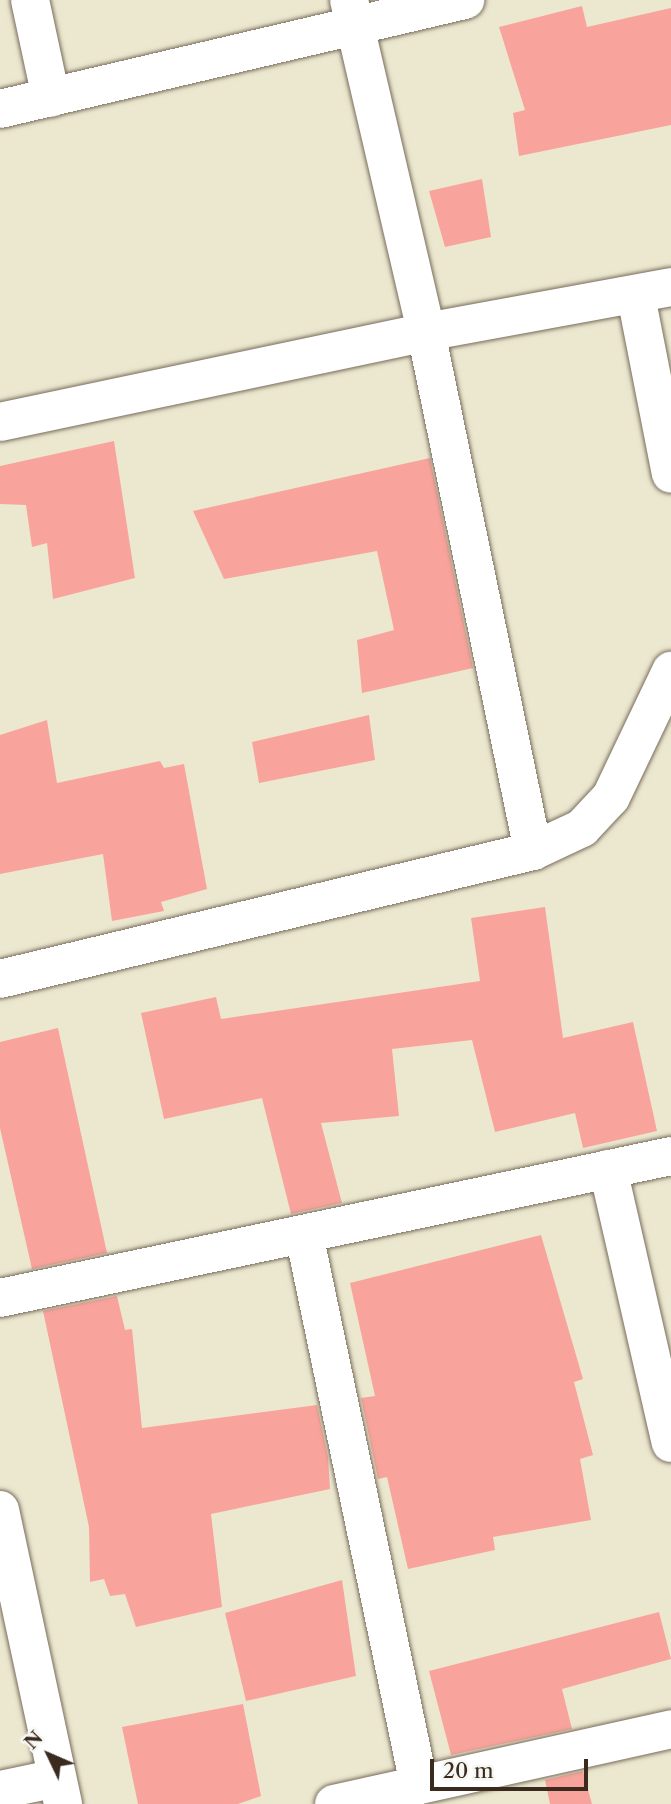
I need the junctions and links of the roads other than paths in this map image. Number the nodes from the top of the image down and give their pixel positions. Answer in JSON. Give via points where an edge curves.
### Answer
{"nodes":[{"id":1,"x":30,"y":0,"type":"edge"},
{"id":2,"x":465,"y":0,"type":"edge"},
{"id":3,"x":351,"y":12,"type":"edge"},
{"id":4,"x":51,"y":98,"type":"junction"},
{"id":5,"x":0,"y":109,"type":"edge"},
{"id":6,"x":654,"y":292,"type":"edge"},
{"id":7,"x":426,"y":332,"type":"junction"},
{"id":8,"x":0,"y":422,"type":"edge"},
{"id":9,"x":671,"y":474,"type":"edge"},
{"id":10,"x":671,"y":671,"type":"edge"},
{"id":11,"x":533,"y":851,"type":"junction"},
{"id":12,"x":0,"y":979,"type":"edge"},
{"id":13,"x":671,"y":1156,"type":"edge"},
{"id":14,"x":608,"y":1169,"type":"junction"},
{"id":15,"x":304,"y":1234,"type":"junction"},
{"id":16,"x":0,"y":1298,"type":"edge"},
{"id":17,"x":671,"y":1443,"type":"edge"},
{"id":18,"x":0,"y":1510,"type":"edge"},
{"id":19,"x":671,"y":1729,"type":"edge"},
{"id":20,"x":419,"y":1785,"type":"junction"},
{"id":21,"x":0,"y":1790,"type":"edge"},
{"id":22,"x":60,"y":1791,"type":"edge"},
{"id":23,"x":334,"y":1804,"type":"edge"}],
"edges":[{"from":1,"to":4,"type":"street"},
{"from":2,"to":3,"type":"street"},
{"from":3,"to":4,"type":"street"},
{"from":3,"to":7,"type":"street"},
{"from":4,"to":5,"type":"street"},
{"from":6,"to":7,"type":"street"},
{"from":6,"to":9,"type":"street"},
{"from":7,"to":8,"type":"street"},
{"from":7,"to":11,"type":"street"},
{"from":10,"to":11,"type":"street","via":[[611,797],[582,828]]},
{"from":11,"to":12,"type":"street"},
{"from":13,"to":14,"type":"street"},
{"from":14,"to":15,"type":"street"},
{"from":14,"to":17,"type":"street"},
{"from":15,"to":16,"type":"street"},
{"from":15,"to":20,"type":"street"},
{"from":18,"to":22,"type":"street"},
{"from":19,"to":20,"type":"street"},
{"from":20,"to":23,"type":"street"},
{"from":21,"to":22,"type":"street"}]}
